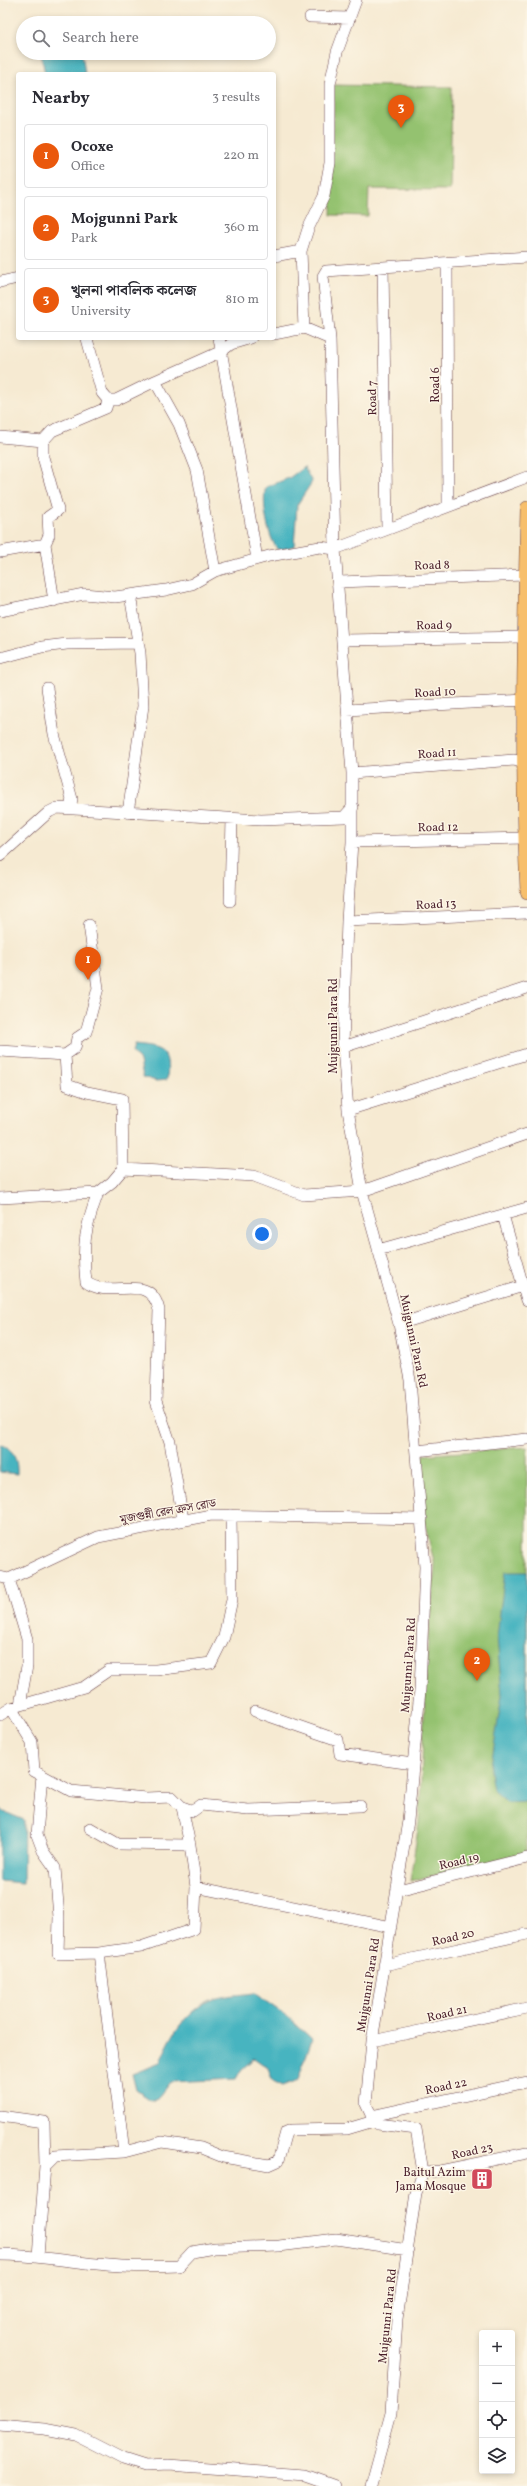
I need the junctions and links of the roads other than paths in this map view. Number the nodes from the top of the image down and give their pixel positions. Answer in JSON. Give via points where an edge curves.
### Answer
{"nodes":[{"id":1,"x":356,"y":0,"type":"edge"},
{"id":2,"x":310,"y":17,"type":"dead end"},
{"id":3,"x":350,"y":18,"type":"junction"},
{"id":4,"x":301,"y":251,"type":"junction"},
{"id":5,"x":276,"y":256,"type":"edge"},
{"id":6,"x":527,"y":257,"type":"edge"},
{"id":7,"x":447,"y":264,"type":"junction"},
{"id":8,"x":383,"y":268,"type":"junction"},
{"id":9,"x":16,"y":278,"type":"edge"},
{"id":10,"x":0,"y":282,"type":"edge"},
{"id":11,"x":304,"y":328,"type":"junction"},
{"id":12,"x":276,"y":334,"type":"edge"},
{"id":13,"x":330,"y":339,"type":"junction"},
{"id":14,"x":88,"y":340,"type":"edge"},
{"id":15,"x":219,"y":340,"type":"edge"},
{"id":16,"x":244,"y":340,"type":"edge"},
{"id":17,"x":222,"y":351,"type":"junction"},
{"id":18,"x":155,"y":381,"type":"junction"},
{"id":19,"x":108,"y":400,"type":"junction"},
{"id":20,"x":0,"y":437,"type":"edge"},
{"id":21,"x":43,"y":441,"type":"junction"},
{"id":22,"x":527,"y":477,"type":"edge"},
{"id":23,"x":448,"y":505,"type":"junction"},
{"id":24,"x":527,"y":508,"type":"edge"},
{"id":25,"x":387,"y":528,"type":"junction"},
{"id":26,"x":45,"y":544,"type":"junction"},
{"id":27,"x":335,"y":548,"type":"junction"},
{"id":28,"x":0,"y":552,"type":"edge"},
{"id":29,"x":257,"y":559,"type":"junction"},
{"id":30,"x":215,"y":571,"type":"junction"},
{"id":31,"x":526,"y":574,"type":"junction"},
{"id":32,"x":339,"y":582,"type":"junction"},
{"id":33,"x":130,"y":595,"type":"junction"},
{"id":34,"x":54,"y":601,"type":"junction"},
{"id":35,"x":0,"y":611,"type":"edge"},
{"id":36,"x":525,"y":636,"type":"junction"},
{"id":37,"x":343,"y":640,"type":"junction"},
{"id":38,"x":138,"y":643,"type":"junction"},
{"id":39,"x":0,"y":658,"type":"edge"},
{"id":40,"x":47,"y":688,"type":"dead end"},
{"id":41,"x":524,"y":700,"type":"junction"},
{"id":42,"x":347,"y":710,"type":"junction"},
{"id":43,"x":524,"y":763,"type":"junction"},
{"id":44,"x":352,"y":773,"type":"junction"},
{"id":45,"x":353,"y":807,"type":"junction"},
{"id":46,"x":70,"y":808,"type":"junction"},
{"id":47,"x":128,"y":813,"type":"junction"},
{"id":48,"x":232,"y":819,"type":"junction"},
{"id":49,"x":524,"y":838,"type":"junction"},
{"id":50,"x":352,"y":842,"type":"junction"},
{"id":51,"x":0,"y":856,"type":"edge"},
{"id":52,"x":527,"y":892,"type":"edge"},
{"id":53,"x":230,"y":901,"type":"dead end"},
{"id":54,"x":527,"y":913,"type":"edge"},
{"id":55,"x":347,"y":921,"type":"junction"},
{"id":56,"x":89,"y":925,"type":"dead end"},
{"id":57,"x":527,"y":988,"type":"edge"},
{"id":58,"x":343,"y":1047,"type":"junction"},
{"id":59,"x":0,"y":1051,"type":"edge"},
{"id":60,"x":527,"y":1054,"type":"edge"},
{"id":61,"x":65,"y":1055,"type":"junction"},
{"id":62,"x":348,"y":1110,"type":"junction"},
{"id":63,"x":527,"y":1134,"type":"edge"},
{"id":64,"x":123,"y":1169,"type":"junction"},
{"id":65,"x":362,"y":1190,"type":"junction"},
{"id":66,"x":98,"y":1193,"type":"junction"},
{"id":67,"x":0,"y":1198,"type":"edge"},
{"id":68,"x":527,"y":1208,"type":"edge"},
{"id":69,"x":503,"y":1215,"type":"junction"},
{"id":70,"x":378,"y":1250,"type":"junction"},
{"id":71,"x":523,"y":1286,"type":"junction"},
{"id":72,"x":527,"y":1300,"type":"edge"},
{"id":73,"x":399,"y":1324,"type":"junction"},
{"id":74,"x":527,"y":1439,"type":"edge"},
{"id":75,"x":416,"y":1451,"type":"junction"},
{"id":76,"x":231,"y":1515,"type":"junction"},
{"id":77,"x":422,"y":1519,"type":"junction"},
{"id":78,"x":183,"y":1520,"type":"junction"},
{"id":79,"x":5,"y":1578,"type":"edge"},
{"id":80,"x":16,"y":1706,"type":"junction"},
{"id":81,"x":255,"y":1711,"type":"dead end"},
{"id":82,"x":0,"y":1714,"type":"edge"},
{"id":83,"x":413,"y":1764,"type":"junction"},
{"id":84,"x":42,"y":1775,"type":"junction"},
{"id":85,"x":360,"y":1806,"type":"dead end"},
{"id":86,"x":182,"y":1807,"type":"junction"},
{"id":87,"x":90,"y":1828,"type":"dead end"},
{"id":88,"x":190,"y":1845,"type":"junction"},
{"id":89,"x":527,"y":1858,"type":"edge"},
{"id":90,"x":196,"y":1887,"type":"junction"},
{"id":91,"x":398,"y":1890,"type":"junction"},
{"id":92,"x":391,"y":1927,"type":"junction"},
{"id":93,"x":527,"y":1934,"type":"edge"},
{"id":94,"x":99,"y":1953,"type":"junction"},
{"id":95,"x":384,"y":1964,"type":"junction"},
{"id":96,"x":527,"y":2008,"type":"edge"},
{"id":97,"x":372,"y":2041,"type":"junction"},
{"id":98,"x":527,"y":2082,"type":"edge"},
{"id":99,"x":0,"y":2116,"type":"edge"},
{"id":100,"x":372,"y":2119,"type":"junction"},
{"id":101,"x":124,"y":2152,"type":"junction"},
{"id":102,"x":527,"y":2152,"type":"edge"},
{"id":103,"x":45,"y":2166,"type":"junction"},
{"id":104,"x":423,"y":2172,"type":"junction"},
{"id":105,"x":408,"y":2250,"type":"junction"},
{"id":106,"x":0,"y":2255,"type":"edge"},
{"id":107,"x":38,"y":2256,"type":"junction"},
{"id":108,"x":0,"y":2425,"type":"edge"},
{"id":109,"x":336,"y":2486,"type":"edge"},
{"id":110,"x":371,"y":2486,"type":"edge"}],
"edges":[{"from":1,"to":3,"type":"street"},
{"from":2,"to":3,"type":"street"},
{"from":3,"to":4,"type":"street","via":[[337,52],[330,84],[330,163],[324,196],[308,229]]},
{"from":4,"to":5,"type":"street"},
{"from":4,"to":11,"type":"street"},
{"from":6,"to":7,"type":"street"},
{"from":7,"to":8,"type":"street"},
{"from":7,"to":23,"type":"street","name":"Road 6"},
{"from":8,"to":13,"type":"street","name":"Mujgunni Para Rd","via":[[326,271],[323,276]]},
{"from":8,"to":25,"type":"street","name":"Road 7"},
{"from":9,"to":10,"type":"street"},
{"from":11,"to":12,"type":"street"},
{"from":11,"to":13,"type":"street"},
{"from":13,"to":27,"type":"street","name":"Mujgunni Para Rd"},
{"from":14,"to":19,"type":"street","via":[[102,394]]},
{"from":15,"to":17,"type":"street"},
{"from":16,"to":17,"type":"street","via":[[231,344]]},
{"from":17,"to":18,"type":"street"},
{"from":17,"to":29,"type":"street"},
{"from":18,"to":19,"type":"street","via":[[116,400]]},
{"from":18,"to":30,"type":"street","via":[[179,424],[197,470]]},
{"from":19,"to":21,"type":"street","via":[[106,408],[52,431]]},
{"from":20,"to":21,"type":"street"},
{"from":21,"to":26,"type":"street","via":[[43,457],[58,510],[48,517],[49,535]]},
{"from":22,"to":23,"type":"street"},
{"from":23,"to":25,"type":"street"},
{"from":24,"to":31,"type":"main road"},
{"from":25,"to":27,"type":"street"},
{"from":26,"to":28,"type":"street"},
{"from":26,"to":34,"type":"street"},
{"from":27,"to":29,"type":"street","via":[[320,547]]},
{"from":27,"to":32,"type":"street","name":"Mujgunni Para Rd"},
{"from":29,"to":30,"type":"street"},
{"from":30,"to":33,"type":"street","via":[[192,584]]},
{"from":31,"to":32,"type":"street","name":"Road 8"},
{"from":31,"to":36,"type":"main road"},
{"from":32,"to":37,"type":"street","name":"Mujgunni Para Rd"},
{"from":33,"to":34,"type":"street","via":[[115,597],[84,594]]},
{"from":33,"to":38,"type":"street"},
{"from":34,"to":35,"type":"street"},
{"from":36,"to":37,"type":"street","name":"Road 9"},
{"from":36,"to":41,"type":"main road"},
{"from":37,"to":42,"type":"street","name":"Mujgunni Para Rd"},
{"from":38,"to":39,"type":"street","via":[[67,644],[42,647]]},
{"from":38,"to":47,"type":"street","via":[[143,706]]},
{"from":40,"to":46,"type":"street","via":[[54,734],[72,799]]},
{"from":41,"to":42,"type":"street","name":"Road 10"},
{"from":41,"to":43,"type":"main road"},
{"from":42,"to":44,"type":"street","name":"Mujgunni Para Rd"},
{"from":43,"to":44,"type":"street","name":"Road 11","via":[[514,760]]},
{"from":43,"to":49,"type":"main road"},
{"from":44,"to":45,"type":"street","name":"Mujgunni Para Rd"},
{"from":45,"to":48,"type":"street","via":[[344,817]]},
{"from":45,"to":50,"type":"street","name":"Mujgunni Para Rd"},
{"from":46,"to":47,"type":"street"},
{"from":46,"to":51,"type":"street","via":[[57,808],[49,812]]},
{"from":47,"to":48,"type":"street"},
{"from":48,"to":53,"type":"street"},
{"from":49,"to":50,"type":"street","name":"Road 12"},
{"from":49,"to":52,"type":"main road"},
{"from":50,"to":55,"type":"street","name":"Mujgunni Para Rd"},
{"from":54,"to":55,"type":"street","name":"Road 13"},
{"from":55,"to":58,"type":"street","name":"Mujgunni Para Rd"},
{"from":56,"to":61,"type":"street","via":[[98,988],[86,1032],[77,1038],[75,1048]]},
{"from":57,"to":58,"type":"street"},
{"from":58,"to":62,"type":"street","name":"Mujgunni Para Rd"},
{"from":59,"to":61,"type":"street"},
{"from":60,"to":62,"type":"street"},
{"from":61,"to":64,"type":"street","via":[[66,1085],[122,1099]]},
{"from":62,"to":65,"type":"street","name":"Mujgunni Para Rd"},
{"from":63,"to":65,"type":"street"},
{"from":64,"to":65,"type":"street","via":[[254,1176],[304,1195]]},
{"from":64,"to":66,"type":"street"},
{"from":65,"to":70,"type":"street","name":"Mujgunni Para Rd"},
{"from":66,"to":67,"type":"street"},
{"from":66,"to":78,"type":"street","via":[[84,1237],[86,1282],[105,1290],[141,1288],[157,1300],[159,1310],[156,1401],[170,1442]]},
{"from":68,"to":69,"type":"street"},
{"from":69,"to":70,"type":"street"},
{"from":69,"to":71,"type":"street"},
{"from":70,"to":73,"type":"street","name":"Mujgunni Para Rd"},
{"from":71,"to":72,"type":"street"},
{"from":71,"to":73,"type":"street"},
{"from":73,"to":75,"type":"street","name":"Mujgunni Para Rd","via":[[410,1380]]},
{"from":74,"to":75,"type":"street"},
{"from":75,"to":77,"type":"street","name":"Mujgunni Para Rd"},
{"from":76,"to":77,"type":"street","name":"মুজগুন্নী রেল ক্রস রোড"},
{"from":76,"to":78,"type":"street","name":"মুজগুন্নী রেল ক্রস রোড","via":[[211,1515]]},
{"from":76,"to":80,"type":"street","via":[[232,1599],[224,1637],[211,1663],[156,1670],[109,1670],[84,1687]]},
{"from":77,"to":83,"type":"street","name":"Mujgunni Para Rd","via":[[425,1598]]},
{"from":78,"to":79,"type":"street","name":"মুজগুন্নী রেল ক্রস রোড","via":[[98,1537]]},
{"from":79,"to":80,"type":"street","via":[[27,1639],[27,1666]]},
{"from":80,"to":82,"type":"street"},
{"from":80,"to":84,"type":"street","via":[[32,1742],[34,1771]]},
{"from":81,"to":83,"type":"street","via":[[338,1740],[340,1754]]},
{"from":83,"to":91,"type":"street","name":"Mujgunni Para Rd"},
{"from":84,"to":86,"type":"street","via":[[71,1791],[146,1798],[172,1797]]},
{"from":84,"to":94,"type":"street","via":[[37,1835],[43,1851],[55,1868],[60,1916],[58,1954]]},
{"from":85,"to":86,"type":"street","via":[[248,1810],[201,1805],[193,1811]]},
{"from":86,"to":88,"type":"street"},
{"from":87,"to":88,"type":"street","via":[[118,1844]]},
{"from":88,"to":90,"type":"street"},
{"from":89,"to":91,"type":"street","name":"Road 19"},
{"from":90,"to":92,"type":"street"},
{"from":90,"to":94,"type":"street","via":[[194,1929],[141,1947]]},
{"from":91,"to":92,"type":"street","name":"Mujgunni Para Rd"},
{"from":92,"to":95,"type":"street","name":"Mujgunni Para Rd"},
{"from":93,"to":95,"type":"street","name":"Road 20"},
{"from":94,"to":101,"type":"street"},
{"from":95,"to":97,"type":"street","name":"Mujgunni Para Rd"},
{"from":96,"to":97,"type":"street","name":"Road 21"},
{"from":97,"to":100,"type":"street","name":"Mujgunni Para Rd","via":[[366,2104]]},
{"from":98,"to":100,"type":"street","name":"Road 22"},
{"from":99,"to":103,"type":"street","via":[[44,2122]]},
{"from":100,"to":101,"type":"street","name":"Road 22","via":[[347,2130],[286,2132],[278,2161],[269,2165],[223,2157],[201,2148],[162,2142]]},
{"from":100,"to":104,"type":"street","name":"Mujgunni Para Rd","via":[[378,2124],[416,2129]]},
{"from":101,"to":103,"type":"street","via":[[55,2156]]},
{"from":102,"to":104,"type":"street","name":"Road 23","via":[[440,2171]]},
{"from":103,"to":107,"type":"street"},
{"from":104,"to":105,"type":"street","name":"Mujgunni Para Rd","via":[[416,2194]]},
{"from":105,"to":107,"type":"street","via":[[336,2239],[279,2246],[214,2248],[192,2252],[179,2266],[96,2264]]},
{"from":105,"to":110,"type":"street","name":"Mujgunni Para Rd","via":[[397,2319],[391,2413]]},
{"from":106,"to":107,"type":"street"},
{"from":108,"to":109,"type":"street","via":[[76,2435],[145,2466],[168,2464],[305,2475]]}]}
